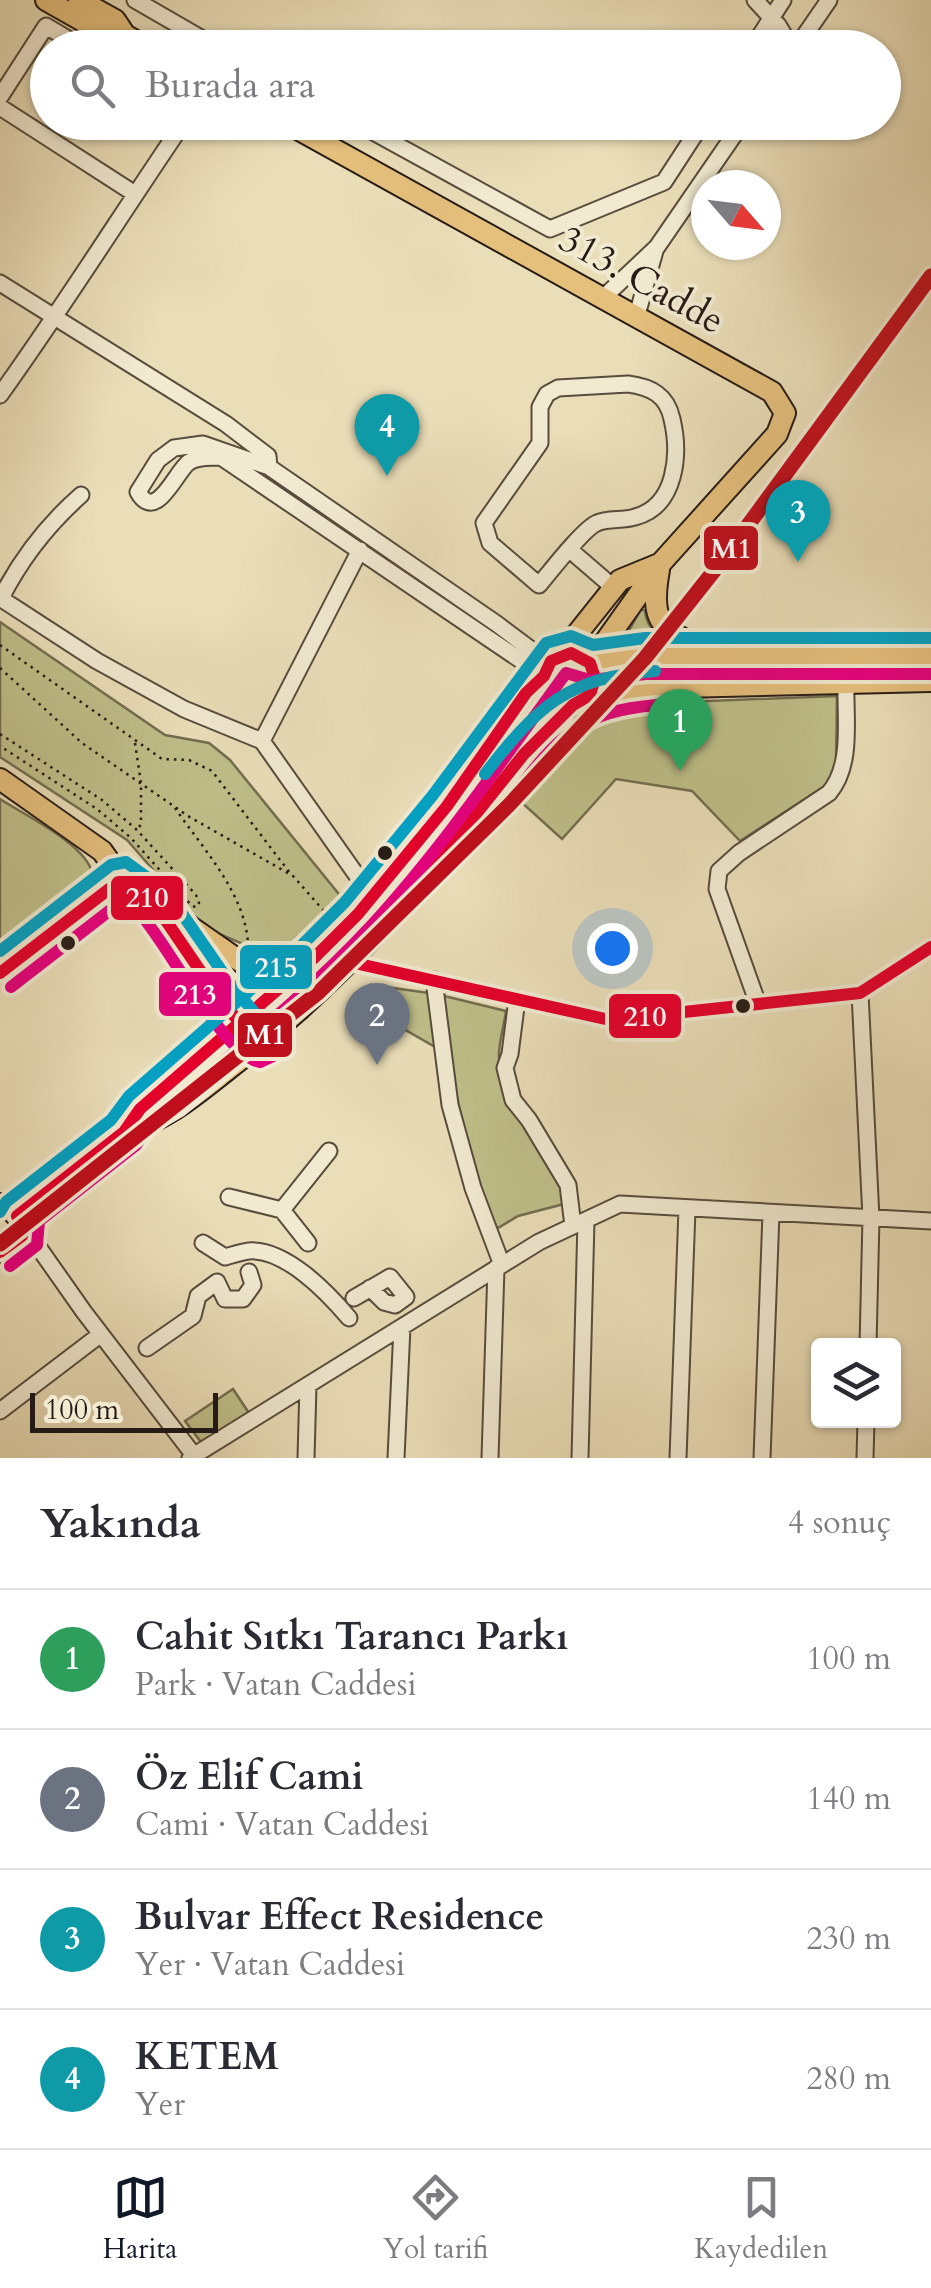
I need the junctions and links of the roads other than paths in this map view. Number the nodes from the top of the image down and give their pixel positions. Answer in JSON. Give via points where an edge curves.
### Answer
{"nodes":[{"id":1,"x":46,"y":0,"type":"edge"},
{"id":2,"x":135,"y":0,"type":"edge"},
{"id":3,"x":756,"y":0,"type":"edge"},
{"id":4,"x":783,"y":0,"type":"edge"},
{"id":5,"x":806,"y":0,"type":"edge"},
{"id":6,"x":84,"y":2,"type":"edge"},
{"id":7,"x":827,"y":2,"type":"edge"},
{"id":8,"x":772,"y":17,"type":"junction"},
{"id":9,"x":99,"y":30,"type":"edge"},
{"id":10,"x":122,"y":30,"type":"edge"},
{"id":11,"x":187,"y":30,"type":"edge"},
{"id":12,"x":764,"y":30,"type":"edge"},
{"id":13,"x":781,"y":30,"type":"edge"},
{"id":14,"x":807,"y":30,"type":"edge"},
{"id":15,"x":30,"y":51,"type":"edge"},
{"id":16,"x":0,"y":98,"type":"edge"},
{"id":17,"x":0,"y":107,"type":"edge"},
{"id":18,"x":30,"y":126,"type":"edge"},
{"id":19,"x":51,"y":140,"type":"edge"},
{"id":20,"x":172,"y":140,"type":"edge"},
{"id":21,"x":318,"y":140,"type":"edge"},
{"id":22,"x":388,"y":140,"type":"edge"},
{"id":23,"x":691,"y":140,"type":"edge"},
{"id":24,"x":731,"y":140,"type":"edge"},
{"id":25,"x":135,"y":194,"type":"junction"},
{"id":26,"x":656,"y":247,"type":"junction"},
{"id":27,"x":0,"y":283,"type":"edge"},
{"id":28,"x":604,"y":297,"type":"junction"},
{"id":29,"x":636,"y":315,"type":"junction"},
{"id":30,"x":54,"y":320,"type":"junction"},
{"id":31,"x":0,"y":395,"type":"edge"},
{"id":32,"x":203,"y":444,"type":"junction"},
{"id":33,"x":221,"y":457,"type":"junction"},
{"id":34,"x":269,"y":467,"type":"junction"},
{"id":35,"x":81,"y":495,"type":"dead end"},
{"id":36,"x":573,"y":547,"type":"junction"},
{"id":37,"x":360,"y":550,"type":"junction"},
{"id":38,"x":661,"y":563,"type":"junction"},
{"id":39,"x":617,"y":584,"type":"junction"},
{"id":40,"x":0,"y":598,"type":"edge"},
{"id":41,"x":931,"y":656,"type":"edge"},
{"id":42,"x":717,"y":658,"type":"junction"},
{"id":43,"x":590,"y":663,"type":"junction"},
{"id":44,"x":551,"y":664,"type":"junction"},
{"id":45,"x":931,"y":681,"type":"edge"},
{"id":46,"x":846,"y":684,"type":"junction"},
{"id":47,"x":579,"y":702,"type":"junction"},
{"id":48,"x":262,"y":741,"type":"junction"},
{"id":49,"x":0,"y":779,"type":"edge"},
{"id":50,"x":122,"y":879,"type":"junction"},
{"id":51,"x":372,"y":897,"type":"junction"},
{"id":52,"x":154,"y":903,"type":"junction"},
{"id":53,"x":931,"y":947,"type":"edge"},
{"id":54,"x":350,"y":962,"type":"junction"},
{"id":55,"x":0,"y":973,"type":"edge"},
{"id":56,"x":434,"y":980,"type":"junction"},
{"id":57,"x":276,"y":989,"type":"junction"},
{"id":58,"x":860,"y":993,"type":"junction"},
{"id":59,"x":517,"y":999,"type":"junction"},
{"id":60,"x":758,"y":1004,"type":"junction"},
{"id":61,"x":300,"y":1010,"type":"junction"},
{"id":62,"x":239,"y":1022,"type":"junction"},
{"id":63,"x":259,"y":1045,"type":"junction"},
{"id":64,"x":124,"y":1132,"type":"junction"},
{"id":65,"x":329,"y":1151,"type":"dead end"},
{"id":66,"x":229,"y":1197,"type":"dead end"},
{"id":67,"x":6,"y":1206,"type":"edge"},
{"id":68,"x":686,"y":1209,"type":"junction"},
{"id":69,"x":282,"y":1210,"type":"junction"},
{"id":70,"x":770,"y":1213,"type":"junction"},
{"id":71,"x":872,"y":1218,"type":"junction"},
{"id":72,"x":931,"y":1221,"type":"edge"},
{"id":73,"x":579,"y":1223,"type":"junction"},
{"id":74,"x":203,"y":1243,"type":"dead end"},
{"id":75,"x":308,"y":1243,"type":"dead end"},
{"id":76,"x":0,"y":1252,"type":"edge"},
{"id":77,"x":499,"y":1266,"type":"junction"},
{"id":78,"x":248,"y":1272,"type":"dead end"},
{"id":79,"x":370,"y":1288,"type":"dead end"},
{"id":80,"x":354,"y":1298,"type":"dead end"},
{"id":81,"x":350,"y":1318,"type":"dead end"},
{"id":82,"x":402,"y":1327,"type":"junction"},
{"id":83,"x":100,"y":1334,"type":"junction"},
{"id":84,"x":868,"y":1338,"type":"edge"},
{"id":85,"x":146,"y":1348,"type":"dead end"},
{"id":86,"x":308,"y":1385,"type":"junction"},
{"id":87,"x":0,"y":1411,"type":"edge"},
{"id":88,"x":866,"y":1428,"type":"edge"},
{"id":89,"x":193,"y":1457,"type":"edge"},
{"id":90,"x":306,"y":1458,"type":"edge"},
{"id":91,"x":396,"y":1458,"type":"edge"},
{"id":92,"x":490,"y":1458,"type":"edge"},
{"id":93,"x":580,"y":1458,"type":"edge"},
{"id":94,"x":678,"y":1458,"type":"edge"},
{"id":95,"x":762,"y":1458,"type":"edge"},
{"id":96,"x":865,"y":1458,"type":"edge"}],
"edges":[{"from":1,"to":9,"type":"main road"},
{"from":2,"to":11,"type":"street"},
{"from":3,"to":8,"type":"street"},
{"from":4,"to":8,"type":"street"},
{"from":5,"to":7,"type":"street"},
{"from":6,"to":10,"type":"main road"},
{"from":7,"to":14,"type":"street"},
{"from":8,"to":12,"type":"street"},
{"from":8,"to":13,"type":"street"},
{"from":15,"to":16,"type":"street"},
{"from":17,"to":18,"type":"street"},
{"from":19,"to":25,"type":"street"},
{"from":20,"to":25,"type":"street"},
{"from":21,"to":28,"type":"main road","name":"313. Cadde"},
{"from":22,"to":23,"type":"street","via":[[550,229],[664,182]]},
{"from":24,"to":26,"type":"street"},
{"from":25,"to":30,"type":"street"},
{"from":26,"to":28,"type":"street"},
{"from":26,"to":29,"type":"street"},
{"from":27,"to":30,"type":"street"},
{"from":28,"to":29,"type":"main road","name":"313. Cadde"},
{"from":29,"to":38,"type":"main road","name":"313. Cadde","via":[[772,392],[784,413],[777,434]]},
{"from":30,"to":31,"type":"street"},
{"from":30,"to":34,"type":"street","via":[[226,424],[268,456]]},
{"from":32,"to":33,"type":"street"},
{"from":32,"to":33,"type":"street","via":[[174,448],[158,460],[138,492],[142,499],[158,500],[195,458]]},
{"from":32,"to":34,"type":"street"},
{"from":33,"to":37,"type":"street"},
{"from":34,"to":44,"type":"street"},
{"from":35,"to":40,"type":"street","via":[[50,522]]},
{"from":36,"to":36,"type":"street","via":[[595,523],[638,517],[652,508],[673,481],[673,422],[660,394],[628,384],[546,394],[540,443],[484,523],[490,543],[539,585]]},
{"from":36,"to":39,"type":"street"},
{"from":37,"to":44,"type":"street"},
{"from":37,"to":48,"type":"street"},
{"from":38,"to":39,"type":"main road","name":"313. Cadde"},
{"from":38,"to":42,"type":"main road","via":[[654,599],[659,620]]},
{"from":38,"to":43,"type":"main road","name":"313. Cadde"},
{"from":39,"to":44,"type":"main road","name":"313. Cadde"},
{"from":40,"to":48,"type":"street","via":[[184,709]]},
{"from":41,"to":42,"type":"main road"},
{"from":42,"to":43,"type":"main road"},
{"from":43,"to":44,"type":"main road","via":[[578,654]]},
{"from":43,"to":47,"type":"main road","via":[[595,684]]},
{"from":44,"to":47,"type":"main road","via":[[550,696]]},
{"from":44,"to":51,"type":"main road","name":"313. Cadde"},
{"from":45,"to":46,"type":"main road"},
{"from":46,"to":47,"type":"main road","via":[[642,688]]},
{"from":46,"to":60,"type":"street","via":[[844,765],[836,784],[720,872],[717,890]]},
{"from":47,"to":54,"type":"main road","via":[[524,754]]},
{"from":48,"to":51,"type":"street"},
{"from":49,"to":50,"type":"main road","via":[[102,851]]},
{"from":50,"to":52,"type":"main road"},
{"from":50,"to":55,"type":"street"},
{"from":51,"to":57,"type":"main road","name":"313. Cadde"},
{"from":52,"to":57,"type":"main road"},
{"from":52,"to":62,"type":"main road"},
{"from":53,"to":58,"type":"street"},
{"from":54,"to":56,"type":"street"},
{"from":54,"to":61,"type":"main road"},
{"from":56,"to":59,"type":"street"},
{"from":56,"to":77,"type":"street","via":[[450,1106]]},
{"from":57,"to":61,"type":"main road"},
{"from":57,"to":62,"type":"main road","name":"313. Cadde"},
{"from":58,"to":60,"type":"street"},
{"from":58,"to":71,"type":"street"},
{"from":59,"to":60,"type":"street","via":[[610,1020]]},
{"from":59,"to":73,"type":"street","via":[[505,1068],[513,1100],[568,1185]]},
{"from":61,"to":63,"type":"main road"},
{"from":62,"to":63,"type":"main road"},
{"from":62,"to":64,"type":"main road","name":"313. Cadde","via":[[140,1109]]},
{"from":63,"to":64,"type":"main road","via":[[167,1115]]},
{"from":64,"to":67,"type":"main road"},
{"from":65,"to":69,"type":"street"},
{"from":66,"to":69,"type":"street"},
{"from":67,"to":76,"type":"main road","via":[[22,1236]]},
{"from":67,"to":83,"type":"street"},
{"from":68,"to":70,"type":"street"},
{"from":68,"to":73,"type":"street","via":[[620,1204]]},
{"from":68,"to":94,"type":"street"},
{"from":69,"to":75,"type":"street"},
{"from":70,"to":71,"type":"street"},
{"from":70,"to":95,"type":"street"},
{"from":71,"to":72,"type":"street"},
{"from":71,"to":84,"type":"street"},
{"from":73,"to":77,"type":"street"},
{"from":73,"to":93,"type":"street"},
{"from":74,"to":81,"type":"street","via":[[224,1257],[270,1254],[333,1286]]},
{"from":77,"to":82,"type":"street"},
{"from":77,"to":92,"type":"street"},
{"from":78,"to":85,"type":"street","via":[[253,1284],[244,1299],[224,1300],[217,1282],[198,1296],[193,1316]]},
{"from":79,"to":80,"type":"street"},
{"from":82,"to":86,"type":"street"},
{"from":82,"to":91,"type":"street"},
{"from":83,"to":87,"type":"street"},
{"from":83,"to":89,"type":"street"},
{"from":86,"to":89,"type":"street"},
{"from":86,"to":90,"type":"street"},
{"from":88,"to":96,"type":"street"}]}
